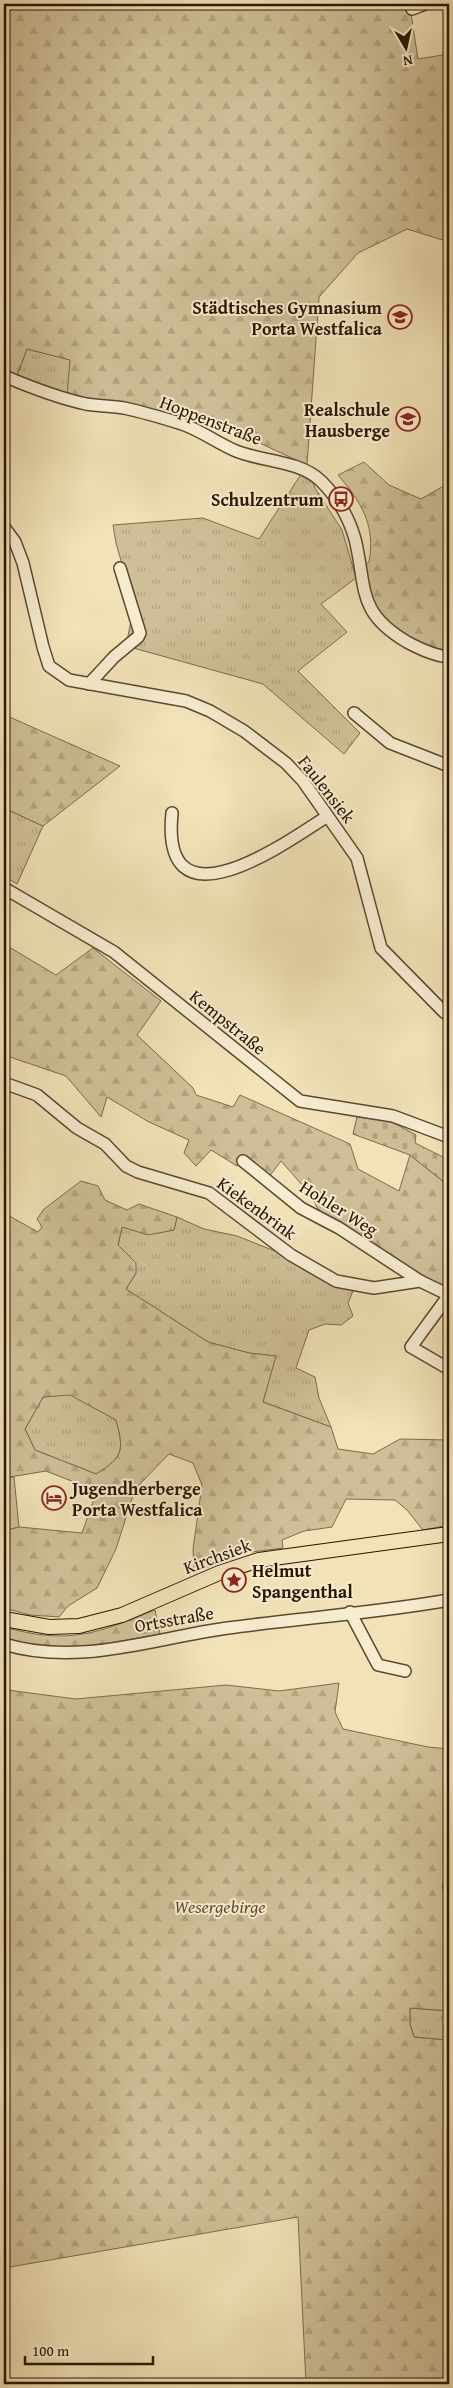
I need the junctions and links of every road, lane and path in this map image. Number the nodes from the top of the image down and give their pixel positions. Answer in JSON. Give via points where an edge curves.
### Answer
{"nodes":[{"id":1,"x":425,"y":4,"type":"edge"},
{"id":2,"x":412,"y":9,"type":"dead end"},
{"id":3,"x":4,"y":376,"type":"edge"},
{"id":4,"x":4,"y":527,"type":"edge"},
{"id":5,"x":120,"y":568,"type":"dead end"},
{"id":6,"x":449,"y":657,"type":"edge"},
{"id":7,"x":89,"y":684,"type":"junction"},
{"id":8,"x":354,"y":713,"type":"dead end"},
{"id":9,"x":449,"y":766,"type":"edge"},
{"id":10,"x":172,"y":813,"type":"dead end"},
{"id":11,"x":326,"y":816,"type":"junction"},
{"id":12,"x":4,"y":888,"type":"edge"},
{"id":13,"x":449,"y":1015,"type":"edge"},
{"id":14,"x":4,"y":1083,"type":"edge"},
{"id":15,"x":449,"y":1137,"type":"edge"},
{"id":16,"x":243,"y":1161,"type":"dead end"},
{"id":17,"x":420,"y":1280,"type":"junction"},
{"id":18,"x":449,"y":1295,"type":"edge"},
{"id":19,"x":449,"y":1369,"type":"edge"},
{"id":20,"x":449,"y":1534,"type":"edge"},
{"id":21,"x":449,"y":1600,"type":"edge"},
{"id":22,"x":350,"y":1612,"type":"junction"},
{"id":23,"x":4,"y":1619,"type":"edge"},
{"id":24,"x":4,"y":1644,"type":"edge"},
{"id":25,"x":405,"y":1671,"type":"dead end"}],
"edges":[{"from":1,"to":2,"type":"street"},
{"from":3,"to":6,"type":"street","name":"Hoppenstraße","via":[[67,399],[125,409],[182,424],[236,451],[309,472],[335,498],[349,521],[364,593],[373,612],[399,637],[424,650]]},
{"from":4,"to":7,"type":"street","name":"Faulensiek","via":[[15,542],[23,563],[49,666],[69,680]]},
{"from":5,"to":7,"type":"street","via":[[140,633]]},
{"from":7,"to":11,"type":"street","name":"Faulensiek","via":[[186,701],[210,711],[244,731],[286,763]]},
{"from":8,"to":9,"type":"street","via":[[390,743]]},
{"from":10,"to":11,"type":"street","via":[[170,833],[175,853],[189,870],[206,874],[223,872],[257,860]]},
{"from":11,"to":13,"type":"street","name":"Faulensiek","via":[[357,858],[381,948]]},
{"from":12,"to":15,"type":"street","name":"Kempstraße","via":[[114,952],[300,1101],[394,1116]]},
{"from":14,"to":17,"type":"street","name":"Kiekenbrink","via":[[37,1095],[77,1128],[105,1144],[126,1166],[209,1193],[291,1254],[336,1281],[374,1288]]},
{"from":16,"to":17,"type":"street","name":"Hohler Weg","via":[[301,1208],[339,1228]]},
{"from":17,"to":18,"type":"street"},
{"from":18,"to":19,"type":"street","via":[[411,1347]]},
{"from":20,"to":23,"type":"main road","name":"Kirchsiek","via":[[259,1560],[219,1573],[122,1615],[79,1626],[41,1626]]},
{"from":21,"to":22,"type":"street","name":"Ortsstraße"},
{"from":22,"to":24,"type":"street","name":"Ortsstraße","via":[[227,1628],[86,1652],[43,1652]]},
{"from":22,"to":25,"type":"street","via":[[378,1665]]}]}
